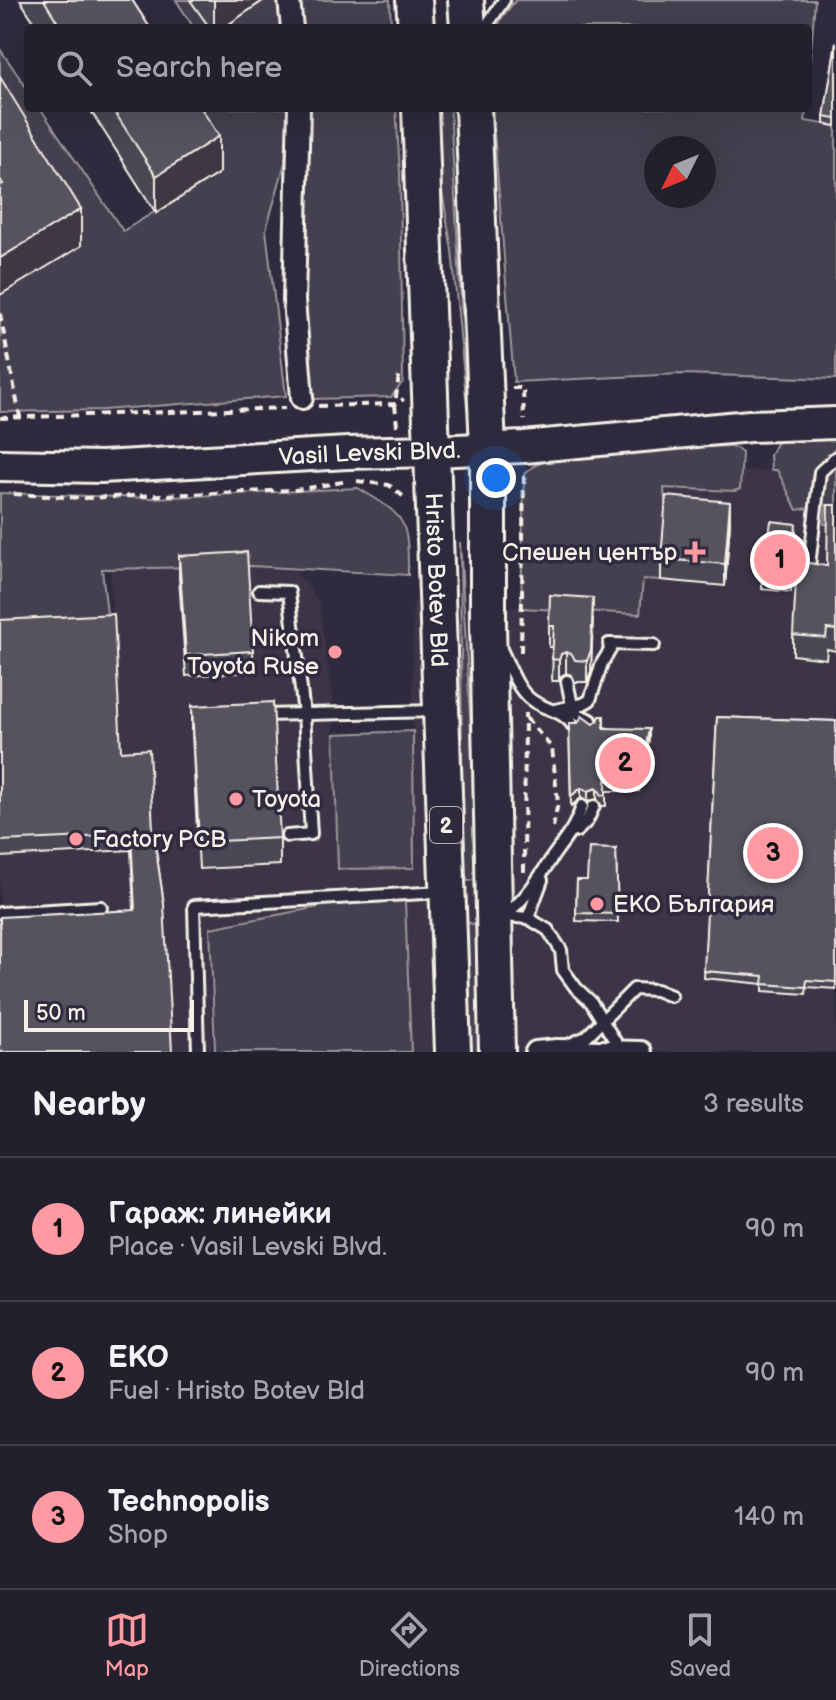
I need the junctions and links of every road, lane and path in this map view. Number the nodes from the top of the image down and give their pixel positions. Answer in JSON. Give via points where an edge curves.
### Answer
{"nodes":[{"id":1,"x":289,"y":0,"type":"edge"},
{"id":2,"x":414,"y":0,"type":"edge"},
{"id":3,"x":466,"y":0,"type":"edge"},
{"id":4,"x":504,"y":0,"type":"edge"},
{"id":5,"x":292,"y":24,"type":"edge"},
{"id":6,"x":416,"y":24,"type":"edge"},
{"id":7,"x":468,"y":24,"type":"edge"},
{"id":8,"x":488,"y":24,"type":"edge"},
{"id":9,"x":299,"y":112,"type":"edge"},
{"id":10,"x":420,"y":112,"type":"edge"},
{"id":11,"x":473,"y":112,"type":"edge"},
{"id":12,"x":0,"y":314,"type":"edge"},
{"id":13,"x":401,"y":364,"type":"dead end"},
{"id":14,"x":301,"y":404,"type":"junction"},
{"id":15,"x":395,"y":404,"type":"junction"},
{"id":16,"x":20,"y":417,"type":"junction"},
{"id":17,"x":0,"y":418,"type":"edge"},
{"id":18,"x":836,"y":423,"type":"edge"},
{"id":19,"x":488,"y":448,"type":"junction"},
{"id":20,"x":398,"y":451,"type":"junction"},
{"id":21,"x":433,"y":451,"type":"junction"},
{"id":22,"x":836,"y":457,"type":"edge"},
{"id":23,"x":0,"y":465,"type":"edge"},
{"id":24,"x":524,"y":474,"type":"dead end"},
{"id":25,"x":14,"y":494,"type":"dead end"},
{"id":26,"x":403,"y":495,"type":"junction"},
{"id":27,"x":407,"y":510,"type":"dead end"},
{"id":28,"x":809,"y":566,"type":"edge"},
{"id":29,"x":259,"y":591,"type":"dead end"},
{"id":30,"x":488,"y":623,"type":"junction"},
{"id":31,"x":654,"y":645,"type":"dead end"},
{"id":32,"x":567,"y":681,"type":"dead end"},
{"id":33,"x":524,"y":694,"type":"junction"},
{"id":34,"x":566,"y":709,"type":"junction"},
{"id":35,"x":442,"y":711,"type":"junction"},
{"id":36,"x":304,"y":714,"type":"junction"},
{"id":37,"x":247,"y":715,"type":"edge"},
{"id":38,"x":525,"y":718,"type":"junction"},
{"id":39,"x":592,"y":726,"type":"edge"},
{"id":40,"x":582,"y":806,"type":"dead end"},
{"id":41,"x":594,"y":806,"type":"dead end"},
{"id":42,"x":551,"y":833,"type":"dead end"},
{"id":43,"x":287,"y":836,"type":"dead end"},
{"id":44,"x":564,"y":844,"type":"junction"},
{"id":45,"x":547,"y":868,"type":"junction"},
{"id":46,"x":524,"y":874,"type":"dead end"},
{"id":47,"x":449,"y":902,"type":"junction"},
{"id":48,"x":533,"y":903,"type":"junction"},
{"id":49,"x":101,"y":907,"type":"dead end"},
{"id":50,"x":0,"y":913,"type":"edge"},
{"id":51,"x":499,"y":916,"type":"junction"},
{"id":52,"x":528,"y":918,"type":"junction"},
{"id":53,"x":548,"y":930,"type":"junction"},
{"id":54,"x":671,"y":996,"type":"dead end"},
{"id":55,"x":604,"y":1022,"type":"junction"},
{"id":56,"x":547,"y":1051,"type":"edge"},
{"id":57,"x":198,"y":1052,"type":"edge"},
{"id":58,"x":453,"y":1052,"type":"edge"},
{"id":59,"x":497,"y":1052,"type":"edge"},
{"id":60,"x":628,"y":1052,"type":"edge"}],
"edges":[{"from":1,"to":5,"type":"street"},
{"from":2,"to":6,"type":"highway"},
{"from":3,"to":7,"type":"highway"},
{"from":4,"to":8,"type":"lane"},
{"from":9,"to":14,"type":"street","via":[[294,300]]},
{"from":10,"to":21,"type":"highway","name":"Hristo Botev Bld","number":"2"},
{"from":11,"to":19,"type":"highway","name":"Hristo Botev Bld","number":"2"},
{"from":12,"to":16,"type":"path"},
{"from":13,"to":15,"type":"path"},
{"from":14,"to":15,"type":"path"},
{"from":14,"to":16,"type":"path"},
{"from":15,"to":20,"type":"path"},
{"from":16,"to":17,"type":"path"},
{"from":18,"to":19,"type":"main road","name":"Vasil Levski Blvd."},
{"from":19,"to":21,"type":"main road","name":"Vasil Levski Blvd."},
{"from":19,"to":30,"type":"highway","name":"Hristo Botev Bld","number":"2"},
{"from":20,"to":21,"type":"main road","name":"Vasil Levski Blvd."},
{"from":20,"to":23,"type":"main road","name":"Vasil Levski Blvd.","via":[[160,465]]},
{"from":20,"to":26,"type":"path"},
{"from":21,"to":35,"type":"highway","name":"Hristo Botev Bld","number":"2"},
{"from":22,"to":28,"type":"lane","via":[[820,472]]},
{"from":24,"to":33,"type":"path"},
{"from":25,"to":26,"type":"path","via":[[82,498],[296,490],[372,481]]},
{"from":26,"to":27,"type":"path"},
{"from":29,"to":36,"type":"lane","via":[[289,592]]},
{"from":30,"to":33,"type":"lane"},
{"from":30,"to":51,"type":"highway","name":"Hristo Botev Bld","number":"2"},
{"from":31,"to":34,"type":"lane","via":[[609,644],[590,700]]},
{"from":32,"to":34,"type":"lane"},
{"from":33,"to":34,"type":"lane","via":[[534,702]]},
{"from":33,"to":38,"type":"path"},
{"from":34,"to":34,"type":"lane","via":[[570,720],[577,727]]},
{"from":34,"to":39,"type":"lane","via":[[586,716]]},
{"from":35,"to":36,"type":"lane"},
{"from":35,"to":47,"type":"highway","name":"Hristo Botev Bld","number":"2"},
{"from":36,"to":37,"type":"lane"},
{"from":36,"to":43,"type":"lane","via":[[311,834]]},
{"from":38,"to":42,"type":"path","via":[[552,748],[558,803]]},
{"from":38,"to":46,"type":"path"},
{"from":40,"to":44,"type":"lane"},
{"from":41,"to":44,"type":"lane"},
{"from":44,"to":45,"type":"lane"},
{"from":45,"to":48,"type":"lane"},
{"from":45,"to":51,"type":"lane","via":[[524,898]]},
{"from":47,"to":51,"type":"highway"},
{"from":47,"to":57,"type":"lane","via":[[194,906]]},
{"from":47,"to":58,"type":"highway","name":"Hristo Botev Bld","number":"2"},
{"from":48,"to":52,"type":"lane"},
{"from":48,"to":53,"type":"lane"},
{"from":49,"to":50,"type":"lane"},
{"from":51,"to":52,"type":"lane"},
{"from":51,"to":59,"type":"highway","name":"Hristo Botev Bld","number":"2"},
{"from":52,"to":53,"type":"lane"},
{"from":53,"to":55,"type":"lane","via":[[561,950],[563,970]]},
{"from":54,"to":55,"type":"lane","via":[[634,989]]},
{"from":55,"to":56,"type":"lane","via":[[586,1037]]},
{"from":55,"to":60,"type":"lane"},
{"from":56,"to":60,"type":"street"}]}
